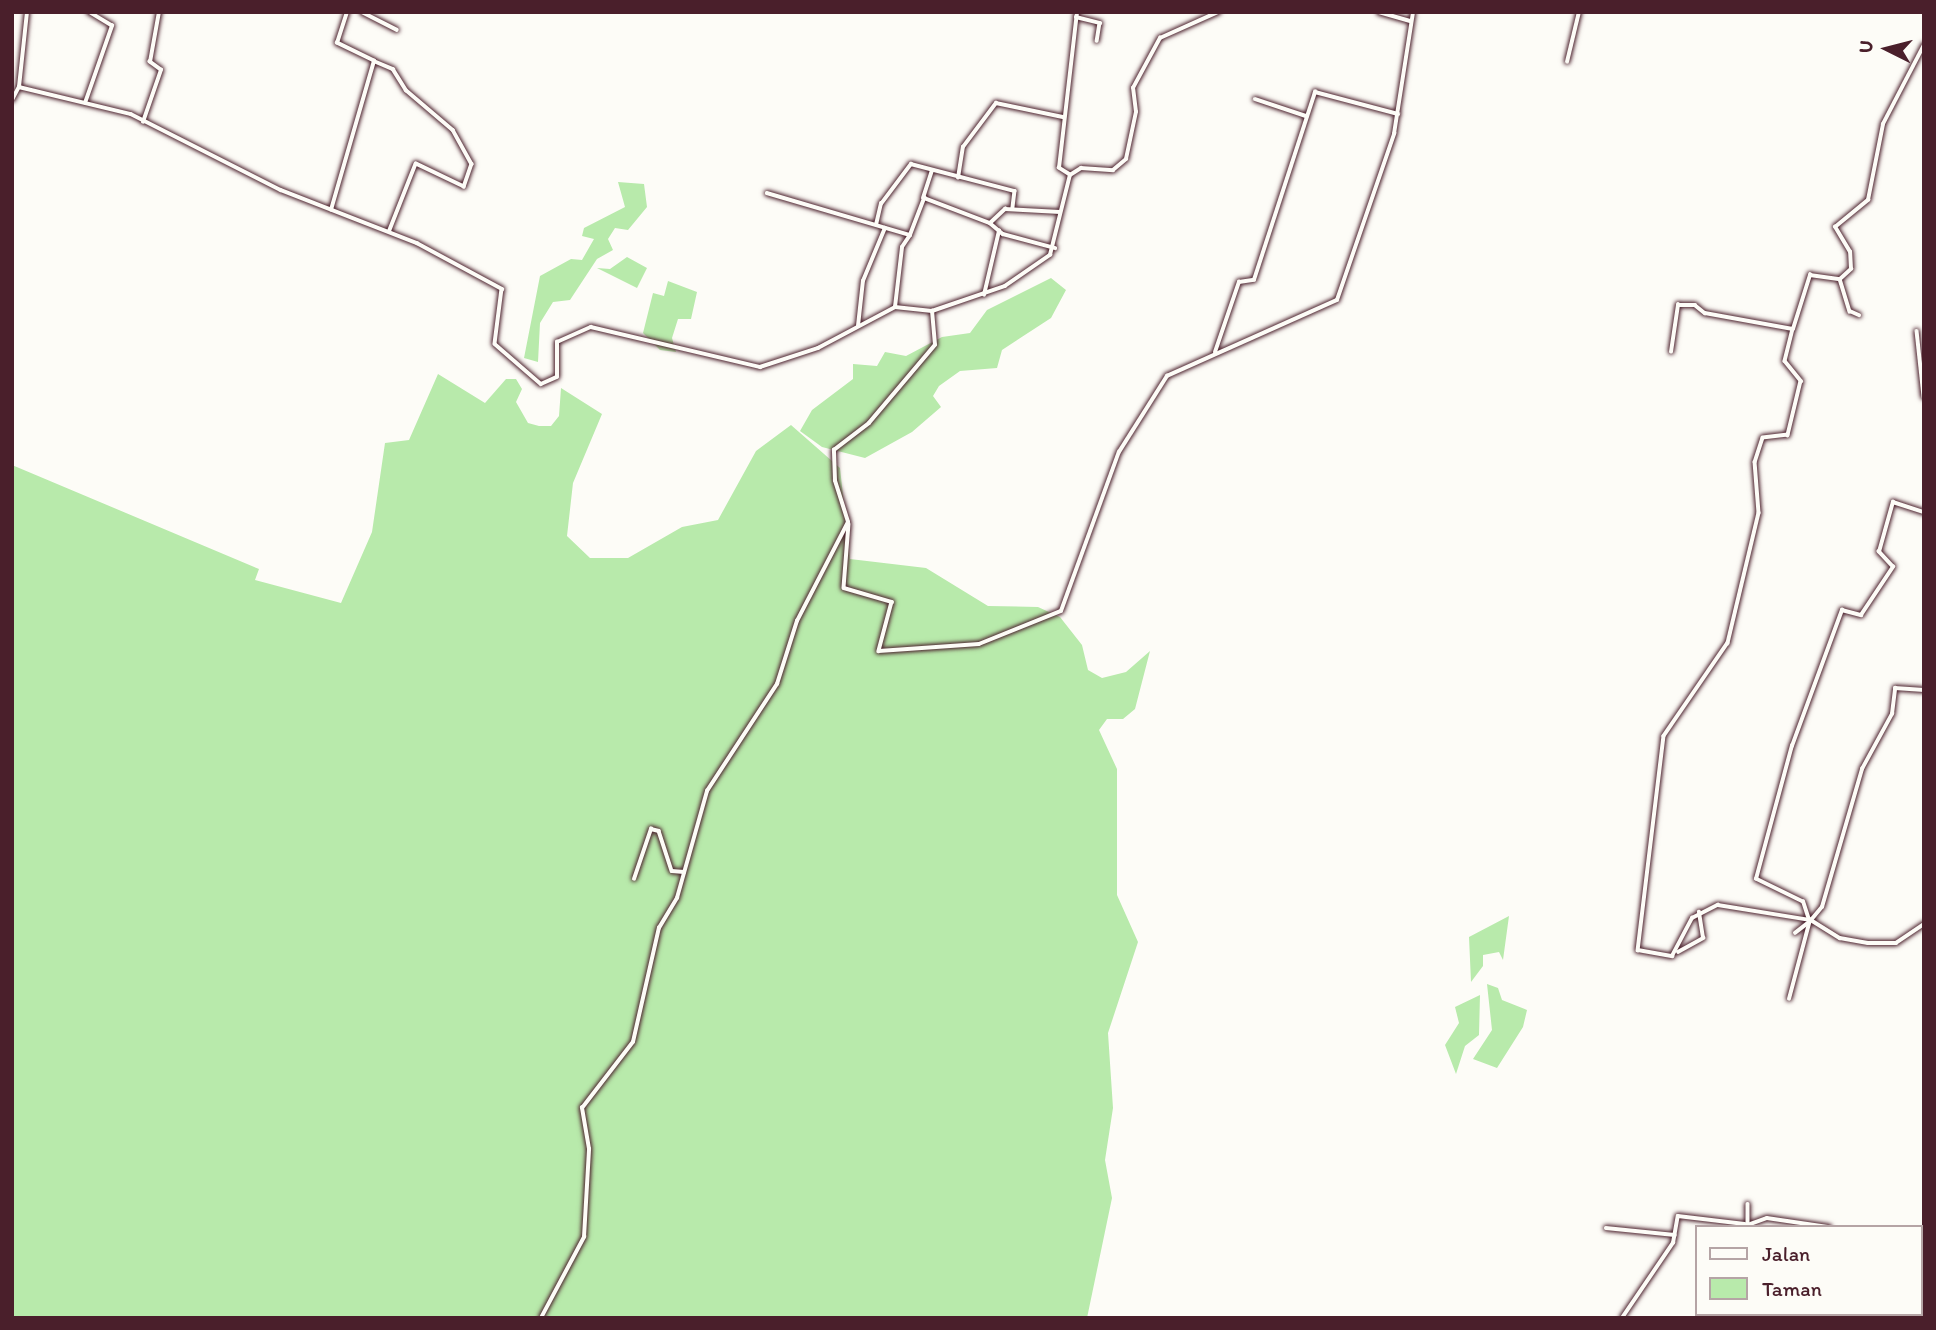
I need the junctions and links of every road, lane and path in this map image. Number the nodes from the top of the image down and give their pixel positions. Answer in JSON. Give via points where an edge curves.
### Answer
{"nodes":[{"id":1,"x":27,"y":12,"type":"edge"},
{"id":2,"x":89,"y":12,"type":"edge"},
{"id":3,"x":159,"y":12,"type":"edge"},
{"id":4,"x":346,"y":12,"type":"edge"},
{"id":5,"x":362,"y":12,"type":"edge"},
{"id":6,"x":1218,"y":12,"type":"edge"},
{"id":7,"x":1379,"y":12,"type":"edge"},
{"id":8,"x":1413,"y":12,"type":"edge"},
{"id":9,"x":1579,"y":12,"type":"edge"},
{"id":10,"x":1077,"y":15,"type":"edge"},
{"id":11,"x":1411,"y":21,"type":"junction"},
{"id":12,"x":397,"y":30,"type":"dead end"},
{"id":13,"x":1097,"y":41,"type":"dead end"},
{"id":14,"x":1924,"y":45,"type":"edge"},
{"id":15,"x":374,"y":61,"type":"junction"},
{"id":16,"x":1567,"y":62,"type":"dead end"},
{"id":17,"x":19,"y":87,"type":"junction"},
{"id":18,"x":1255,"y":99,"type":"dead end"},
{"id":19,"x":12,"y":100,"type":"edge"},
{"id":20,"x":85,"y":103,"type":"junction"},
{"id":21,"x":1398,"y":114,"type":"junction"},
{"id":22,"x":1306,"y":116,"type":"junction"},
{"id":23,"x":1063,"y":117,"type":"junction"},
{"id":24,"x":143,"y":122,"type":"junction"},
{"id":25,"x":932,"y":170,"type":"junction"},
{"id":26,"x":1070,"y":175,"type":"junction"},
{"id":27,"x":958,"y":178,"type":"junction"},
{"id":28,"x":767,"y":193,"type":"dead end"},
{"id":29,"x":923,"y":199,"type":"junction"},
{"id":30,"x":1013,"y":208,"type":"junction"},
{"id":31,"x":331,"y":210,"type":"junction"},
{"id":32,"x":1060,"y":212,"type":"junction"},
{"id":33,"x":990,"y":223,"type":"junction"},
{"id":34,"x":876,"y":225,"type":"junction"},
{"id":35,"x":885,"y":228,"type":"junction"},
{"id":36,"x":390,"y":230,"type":"junction"},
{"id":37,"x":999,"y":231,"type":"junction"},
{"id":38,"x":910,"y":235,"type":"junction"},
{"id":39,"x":1055,"y":248,"type":"junction"},
{"id":40,"x":1840,"y":279,"type":"junction"},
{"id":41,"x":984,"y":295,"type":"junction"},
{"id":42,"x":895,"y":307,"type":"junction"},
{"id":43,"x":932,"y":312,"type":"junction"},
{"id":44,"x":1859,"y":315,"type":"dead end"},
{"id":45,"x":858,"y":327,"type":"junction"},
{"id":46,"x":1793,"y":329,"type":"junction"},
{"id":47,"x":1917,"y":331,"type":"dead end"},
{"id":48,"x":1215,"y":352,"type":"junction"},
{"id":49,"x":1671,"y":352,"type":"dead end"},
{"id":50,"x":1924,"y":397,"type":"edge"},
{"id":51,"x":1924,"y":512,"type":"edge"},
{"id":52,"x":848,"y":522,"type":"junction"},
{"id":53,"x":1924,"y":690,"type":"edge"},
{"id":54,"x":684,"y":873,"type":"junction"},
{"id":55,"x":634,"y":879,"type":"dead end"},
{"id":56,"x":1699,"y":911,"type":"junction"},
{"id":57,"x":1810,"y":920,"type":"junction"},
{"id":58,"x":1924,"y":924,"type":"edge"},
{"id":59,"x":1795,"y":933,"type":"dead end"},
{"id":60,"x":1676,"y":953,"type":"junction"},
{"id":61,"x":1789,"y":999,"type":"dead end"},
{"id":62,"x":1748,"y":1204,"type":"dead end"},
{"id":63,"x":1746,"y":1223,"type":"junction"},
{"id":64,"x":1815,"y":1225,"type":"edge"},
{"id":65,"x":1606,"y":1228,"type":"dead end"},
{"id":66,"x":1675,"y":1235,"type":"junction"},
{"id":67,"x":541,"y":1318,"type":"edge"},
{"id":68,"x":1622,"y":1318,"type":"edge"}],
"edges":[{"from":1,"to":17,"type":"street"},
{"from":2,"to":20,"type":"street","via":[[112,26]]},
{"from":3,"to":24,"type":"street","via":[[150,62],[161,70]]},
{"from":4,"to":15,"type":"street","via":[[337,43]]},
{"from":5,"to":12,"type":"street"},
{"from":6,"to":26,"type":"street","via":[[1160,38],[1133,88],[1136,112],[1121,166],[1080,168]]},
{"from":7,"to":11,"type":"street"},
{"from":8,"to":11,"type":"street"},
{"from":9,"to":16,"type":"street"},
{"from":10,"to":13,"type":"street","via":[[1100,23]]},
{"from":10,"to":23,"type":"street"},
{"from":11,"to":21,"type":"street"},
{"from":14,"to":40,"type":"street","via":[[1883,124],[1868,200],[1836,227],[1852,257],[1848,274]]},
{"from":15,"to":31,"type":"street"},
{"from":15,"to":36,"type":"street","via":[[393,69],[406,89],[453,130],[472,164],[464,187],[416,164]]},
{"from":17,"to":19,"type":"street"},
{"from":17,"to":20,"type":"street"},
{"from":18,"to":22,"type":"street"},
{"from":20,"to":24,"type":"street"},
{"from":21,"to":22,"type":"street","via":[[1318,90]]},
{"from":21,"to":48,"type":"street","via":[[1337,300]]},
{"from":22,"to":48,"type":"street","via":[[1254,280],[1239,282]]},
{"from":23,"to":26,"type":"street","via":[[1059,170]]},
{"from":23,"to":27,"type":"street","via":[[995,104],[963,146]]},
{"from":24,"to":31,"type":"street"},
{"from":25,"to":27,"type":"street"},
{"from":25,"to":29,"type":"street"},
{"from":25,"to":34,"type":"street","via":[[908,166],[880,207]]},
{"from":26,"to":32,"type":"street"},
{"from":27,"to":30,"type":"street","via":[[1015,191]]},
{"from":28,"to":34,"type":"street"},
{"from":29,"to":33,"type":"street"},
{"from":29,"to":38,"type":"street"},
{"from":30,"to":32,"type":"street"},
{"from":30,"to":33,"type":"street"},
{"from":31,"to":36,"type":"street"},
{"from":32,"to":39,"type":"street"},
{"from":33,"to":37,"type":"street"},
{"from":34,"to":35,"type":"street"},
{"from":35,"to":38,"type":"street"},
{"from":35,"to":45,"type":"street","via":[[863,281]]},
{"from":36,"to":45,"type":"street","via":[[502,289],[495,344],[541,384],[557,377],[557,342],[591,327],[760,367]]},
{"from":37,"to":39,"type":"street"},
{"from":37,"to":41,"type":"street"},
{"from":38,"to":42,"type":"street","via":[[902,248]]},
{"from":39,"to":41,"type":"street","via":[[1037,267]]},
{"from":40,"to":44,"type":"street","via":[[1850,311]]},
{"from":40,"to":46,"type":"street","via":[[1810,275]]},
{"from":41,"to":43,"type":"street"},
{"from":42,"to":43,"type":"street"},
{"from":42,"to":45,"type":"street"},
{"from":43,"to":52,"type":"street","via":[[935,345],[869,423],[834,450],[835,481]]},
{"from":46,"to":49,"type":"street","via":[[1678,304]]},
{"from":46,"to":60,"type":"street","via":[[1785,361],[1800,374],[1798,401],[1785,438],[1768,435],[1760,443],[1754,470],[1759,513],[1728,643],[1664,736],[1638,950],[1661,958]]},
{"from":47,"to":50,"type":"street"},
{"from":48,"to":52,"type":"street","via":[[1167,376],[1119,452],[1058,613],[979,644],[879,651],[892,602],[844,588],[851,555]]},
{"from":51,"to":57,"type":"street","via":[[1893,502],[1879,554],[1894,567],[1861,615],[1842,610],[1792,746],[1756,879],[1803,902]]},
{"from":52,"to":54,"type":"street","via":[[797,621],[777,684],[707,791]]},
{"from":53,"to":57,"type":"street","via":[[1895,688],[1892,714],[1862,769],[1822,907]]},
{"from":54,"to":55,"type":"street","via":[[672,871],[659,831],[651,829]]},
{"from":54,"to":67,"type":"street","via":[[658,931],[636,1035],[582,1108],[589,1157],[584,1237]]},
{"from":56,"to":57,"type":"street","via":[[1730,906]]},
{"from":56,"to":60,"type":"street"},
{"from":56,"to":60,"type":"street","via":[[1703,938]]},
{"from":57,"to":58,"type":"street","via":[[1840,938],[1879,944],[1896,943]]},
{"from":57,"to":59,"type":"street"},
{"from":57,"to":61,"type":"street"},
{"from":62,"to":63,"type":"street"},
{"from":63,"to":64,"type":"street","via":[[1767,1218]]},
{"from":63,"to":66,"type":"street","via":[[1678,1216]]},
{"from":65,"to":66,"type":"street"},
{"from":66,"to":68,"type":"street"}]}
